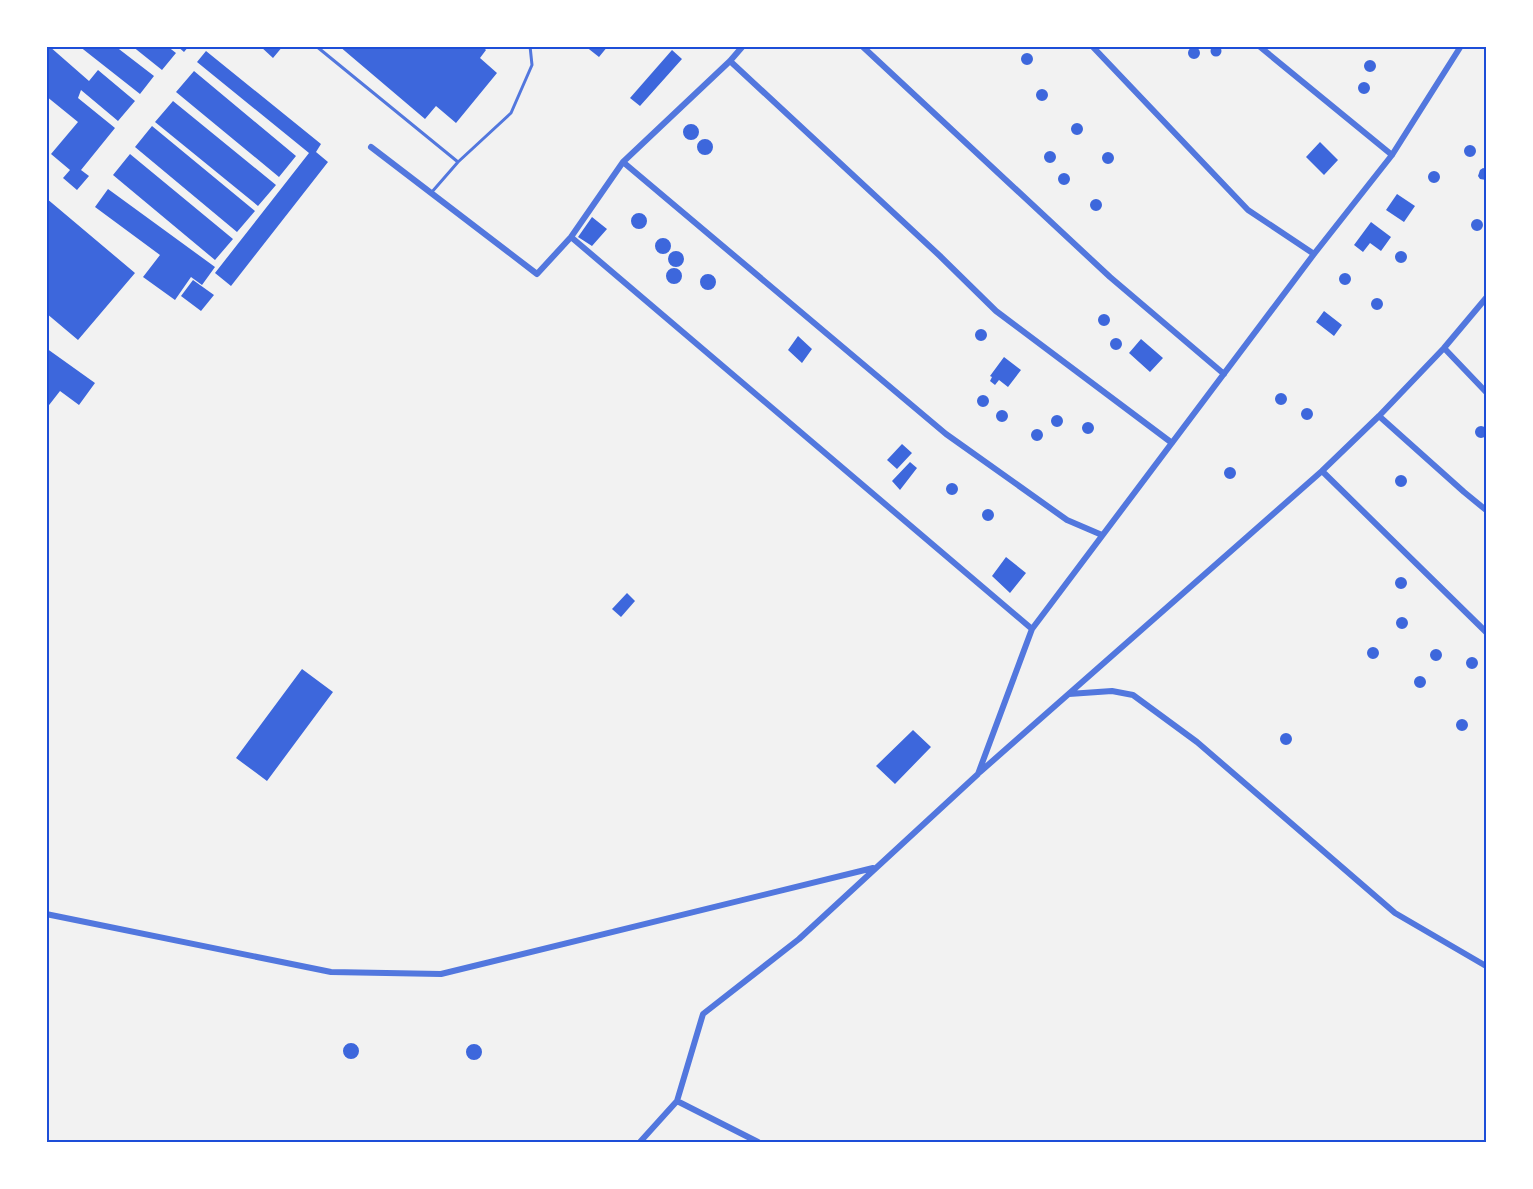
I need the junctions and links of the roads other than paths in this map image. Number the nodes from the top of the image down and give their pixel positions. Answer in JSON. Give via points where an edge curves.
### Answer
{"nodes":[{"id":1,"x":316,"y":46,"type":"edge"},
{"id":2,"x":530,"y":46,"type":"edge"},
{"id":3,"x":743,"y":46,"type":"edge"},
{"id":4,"x":862,"y":46,"type":"edge"},
{"id":5,"x":1092,"y":46,"type":"edge"},
{"id":6,"x":1259,"y":46,"type":"edge"},
{"id":7,"x":1461,"y":46,"type":"edge"},
{"id":8,"x":730,"y":61,"type":"junction"},
{"id":9,"x":371,"y":147,"type":"dead end"},
{"id":10,"x":1392,"y":154,"type":"junction"},
{"id":11,"x":458,"y":162,"type":"junction"},
{"id":12,"x":623,"y":162,"type":"junction"},
{"id":13,"x":431,"y":193,"type":"junction"},
{"id":14,"x":571,"y":237,"type":"junction"},
{"id":15,"x":1314,"y":254,"type":"junction"},
{"id":16,"x":1486,"y":298,"type":"edge"},
{"id":17,"x":1444,"y":348,"type":"junction"},
{"id":18,"x":1224,"y":374,"type":"junction"},
{"id":19,"x":1486,"y":392,"type":"edge"},
{"id":20,"x":1379,"y":416,"type":"junction"},
{"id":21,"x":1172,"y":443,"type":"junction"},
{"id":22,"x":1323,"y":471,"type":"junction"},
{"id":23,"x":1486,"y":510,"type":"edge"},
{"id":24,"x":1102,"y":535,"type":"junction"},
{"id":25,"x":1032,"y":629,"type":"junction"},
{"id":26,"x":1486,"y":632,"type":"edge"},
{"id":27,"x":1068,"y":694,"type":"junction"},
{"id":28,"x":978,"y":774,"type":"junction"},
{"id":29,"x":876,"y":868,"type":"junction"},
{"id":30,"x":46,"y":914,"type":"edge"},
{"id":31,"x":1486,"y":966,"type":"edge"},
{"id":32,"x":677,"y":1101,"type":"junction"},
{"id":33,"x":640,"y":1143,"type":"edge"},
{"id":34,"x":758,"y":1143,"type":"edge"}],
"edges":[{"from":1,"to":11,"type":"lane"},
{"from":2,"to":11,"type":"lane","via":[[532,65],[511,112]]},
{"from":3,"to":8,"type":"street"},
{"from":4,"to":18,"type":"street","via":[[1110,277]]},
{"from":5,"to":15,"type":"street","via":[[1248,210]]},
{"from":6,"to":10,"type":"street"},
{"from":7,"to":10,"type":"street"},
{"from":8,"to":12,"type":"street"},
{"from":8,"to":21,"type":"street","via":[[996,311]]},
{"from":9,"to":13,"type":"street"},
{"from":10,"to":15,"type":"street"},
{"from":11,"to":13,"type":"lane"},
{"from":12,"to":14,"type":"street"},
{"from":12,"to":24,"type":"street","via":[[946,434],[1067,520]]},
{"from":13,"to":14,"type":"street","via":[[537,274]]},
{"from":14,"to":25,"type":"street"},
{"from":15,"to":18,"type":"street"},
{"from":16,"to":17,"type":"street"},
{"from":17,"to":19,"type":"street"},
{"from":17,"to":20,"type":"street"},
{"from":18,"to":21,"type":"street"},
{"from":20,"to":22,"type":"street"},
{"from":20,"to":23,"type":"street"},
{"from":21,"to":24,"type":"street"},
{"from":22,"to":26,"type":"street"},
{"from":22,"to":27,"type":"street"},
{"from":24,"to":25,"type":"street"},
{"from":25,"to":28,"type":"street"},
{"from":27,"to":28,"type":"street"},
{"from":27,"to":31,"type":"street","via":[[1112,691],[1133,695],[1197,742],[1395,913]]},
{"from":28,"to":29,"type":"street"},
{"from":29,"to":30,"type":"street","via":[[441,974],[331,972]]},
{"from":29,"to":32,"type":"street","via":[[799,939],[703,1014]]},
{"from":32,"to":33,"type":"street"},
{"from":32,"to":34,"type":"street"}]}
